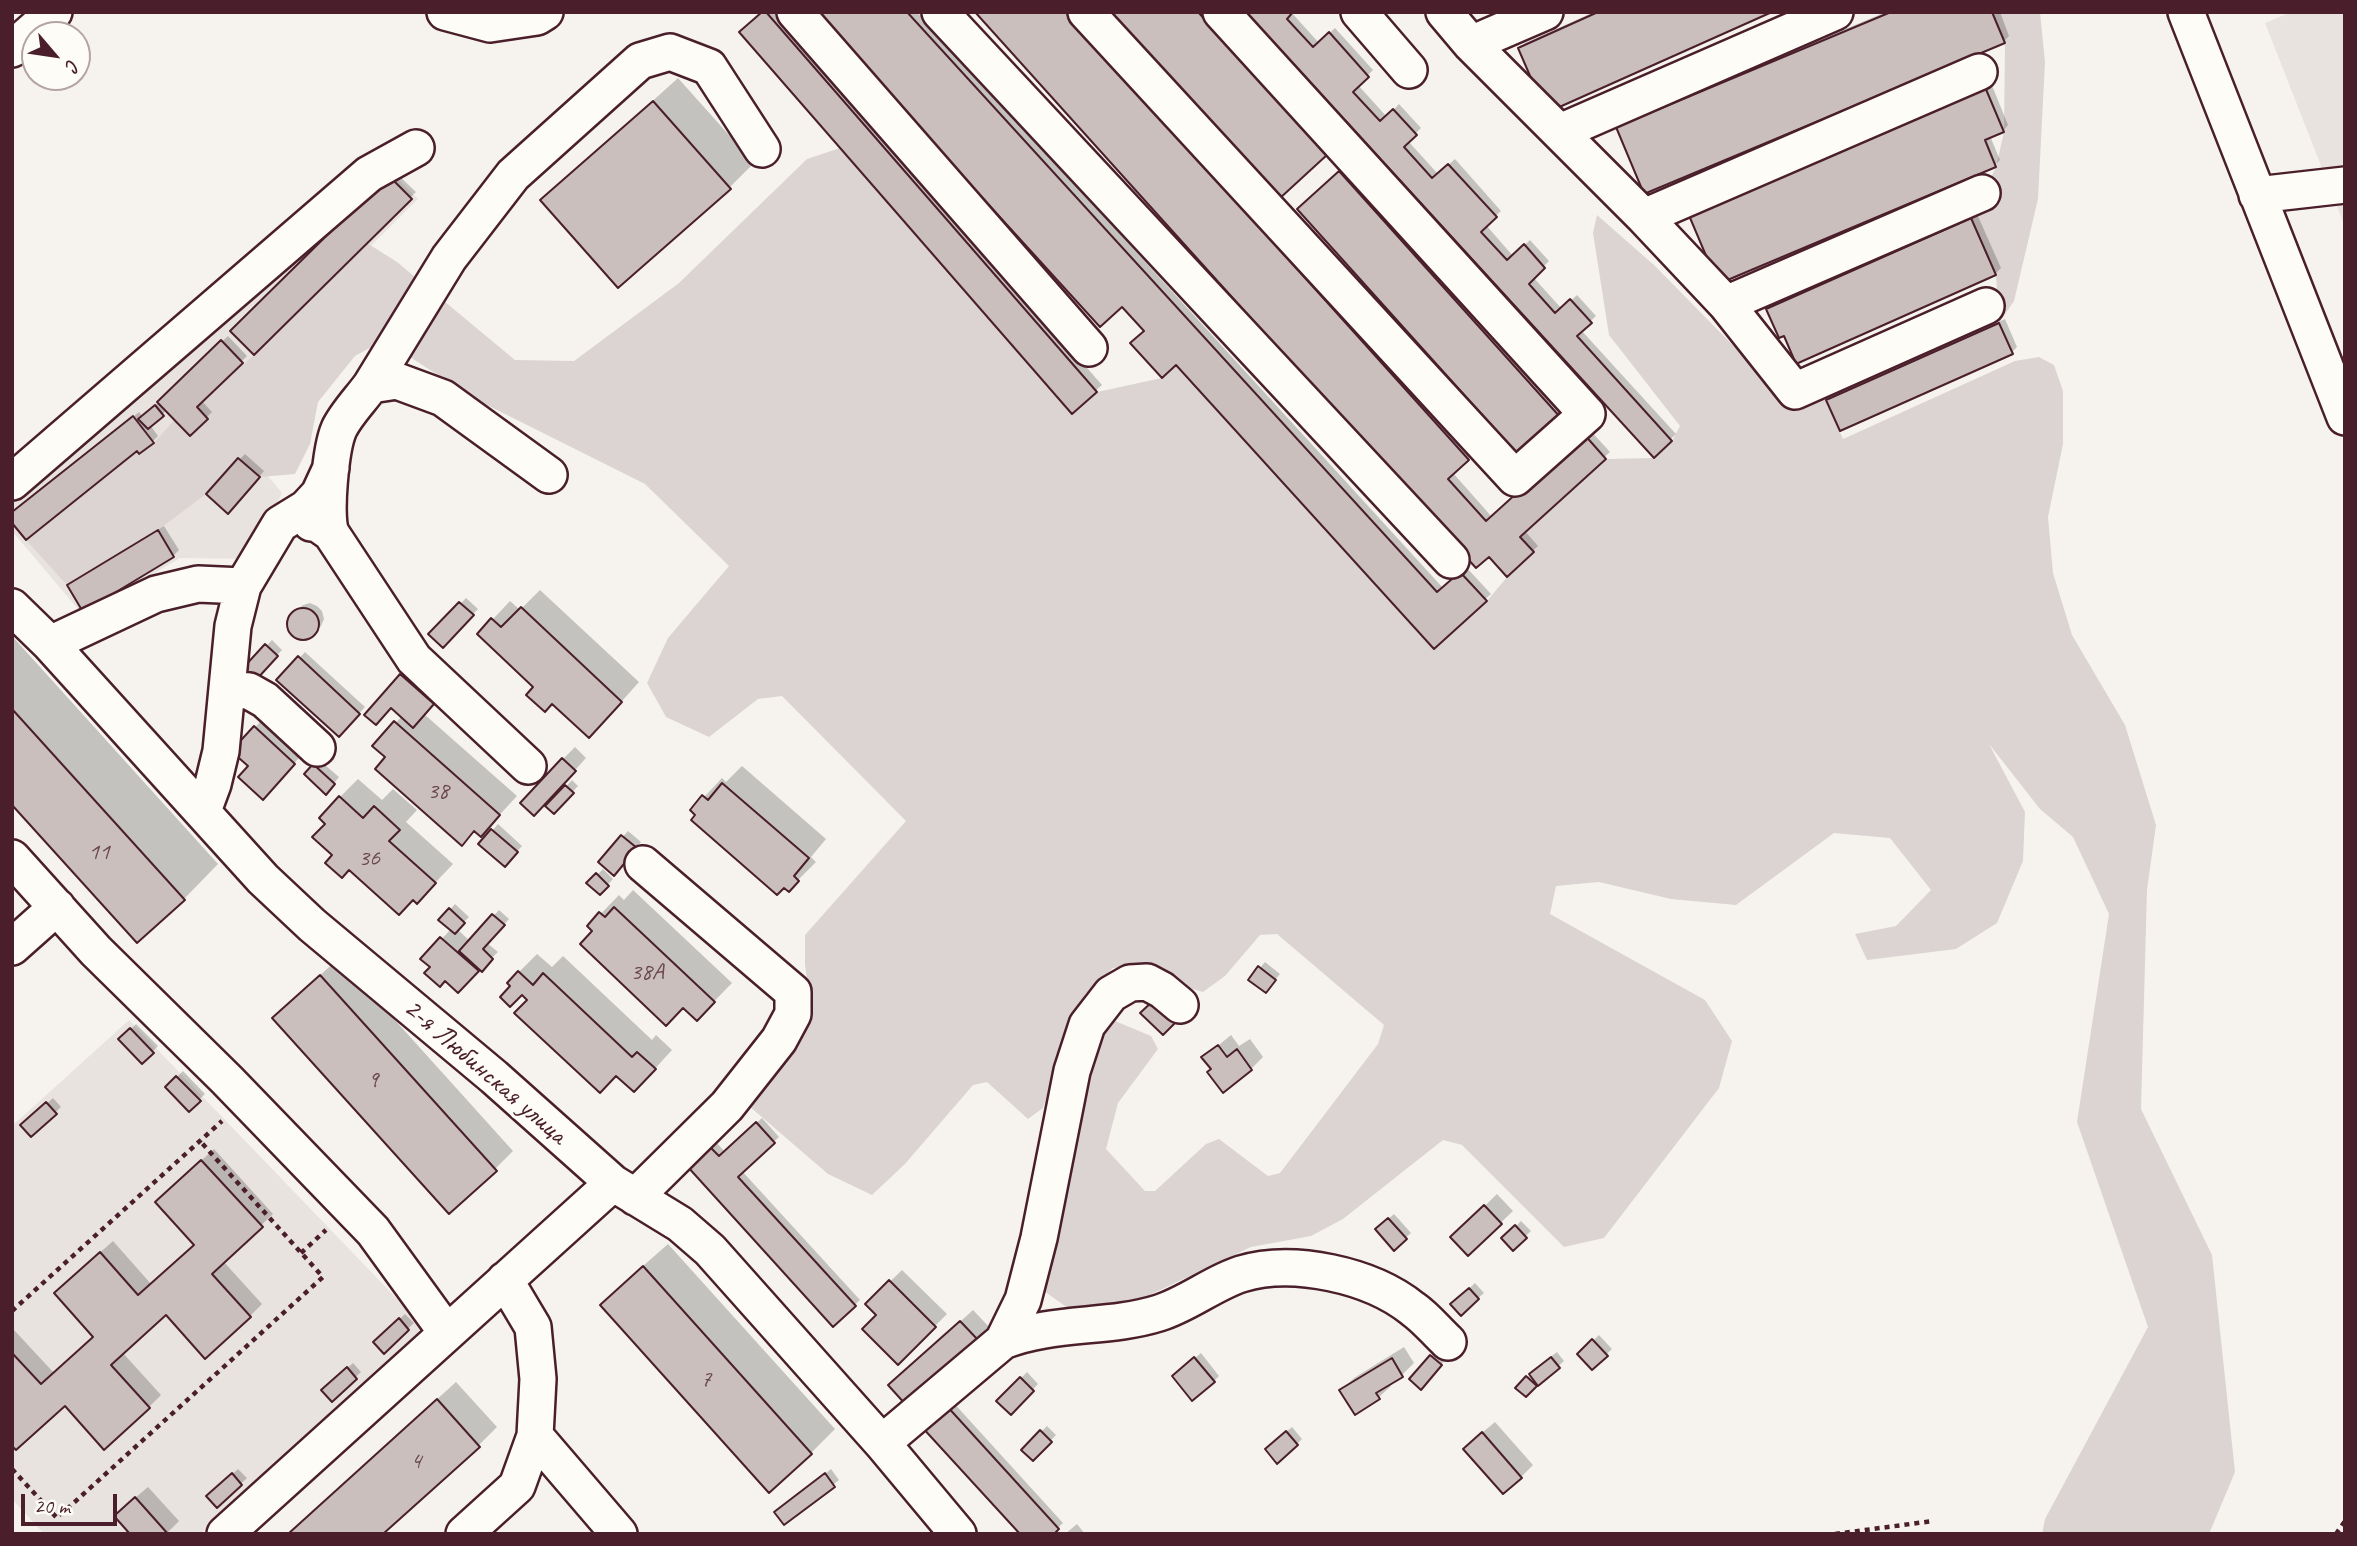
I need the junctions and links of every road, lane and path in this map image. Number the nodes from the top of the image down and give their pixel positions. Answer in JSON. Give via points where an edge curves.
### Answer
{"nodes":[{"id":1,"x":54,"y":12,"type":"edge"},
{"id":2,"x":445,"y":12,"type":"edge"},
{"id":3,"x":545,"y":12,"type":"edge"},
{"id":4,"x":795,"y":12,"type":"edge"},
{"id":5,"x":940,"y":12,"type":"edge"},
{"id":6,"x":1086,"y":12,"type":"edge"},
{"id":7,"x":1221,"y":12,"type":"edge"},
{"id":8,"x":1359,"y":12,"type":"edge"},
{"id":9,"x":1444,"y":12,"type":"edge"},
{"id":10,"x":1545,"y":12,"type":"edge"},
{"id":11,"x":1835,"y":12,"type":"edge"},
{"id":12,"x":2186,"y":12,"type":"edge"},
{"id":13,"x":1471,"y":44,"type":"junction"},
{"id":14,"x":12,"y":49,"type":"edge"},
{"id":15,"x":1409,"y":70,"type":"dead end"},
{"id":16,"x":1979,"y":72,"type":"dead end"},
{"id":17,"x":1560,"y":132,"type":"junction"},
{"id":18,"x":416,"y":149,"type":"dead end"},
{"id":19,"x":762,"y":149,"type":"dead end"},
{"id":20,"x":2345,"y":185,"type":"edge"},
{"id":21,"x":1982,"y":192,"type":"dead end"},
{"id":22,"x":2257,"y":195,"type":"junction"},
{"id":23,"x":1644,"y":217,"type":"junction"},
{"id":24,"x":1726,"y":304,"type":"junction"},
{"id":25,"x":1986,"y":306,"type":"dead end"},
{"id":26,"x":1089,"y":348,"type":"dead end"},
{"id":27,"x":372,"y":385,"type":"junction"},
{"id":28,"x":2345,"y":417,"type":"edge"},
{"id":29,"x":331,"y":468,"type":"junction"},
{"id":30,"x":549,"y":474,"type":"dead end"},
{"id":31,"x":12,"y":482,"type":"edge"},
{"id":32,"x":280,"y":523,"type":"junction"},
{"id":33,"x":331,"y":533,"type":"junction"},
{"id":34,"x":1451,"y":560,"type":"dead end"},
{"id":35,"x":243,"y":586,"type":"junction"},
{"id":36,"x":12,"y":607,"type":"edge"},
{"id":37,"x":50,"y":644,"type":"junction"},
{"id":38,"x":227,"y":689,"type":"junction"},
{"id":39,"x":317,"y":748,"type":"dead end"},
{"id":40,"x":527,"y":766,"type":"dead end"},
{"id":41,"x":202,"y":811,"type":"junction"},
{"id":42,"x":12,"y":858,"type":"edge"},
{"id":43,"x":643,"y":864,"type":"dead end"},
{"id":44,"x":57,"y":907,"type":"junction"},
{"id":45,"x":12,"y":947,"type":"edge"},
{"id":46,"x":1180,"y":1005,"type":"dead end"},
{"id":47,"x":246,"y":1099,"type":"junction"},
{"id":48,"x":200,"y":1141,"type":"junction"},
{"id":49,"x":624,"y":1190,"type":"junction"},
{"id":50,"x":505,"y":1280,"type":"junction"},
{"id":51,"x":12,"y":1311,"type":"edge"},
{"id":52,"x":447,"y":1333,"type":"junction"},
{"id":53,"x":1003,"y":1341,"type":"junction"},
{"id":54,"x":1448,"y":1342,"type":"dead end"},
{"id":55,"x":535,"y":1436,"type":"junction"},
{"id":56,"x":882,"y":1443,"type":"junction"},
{"id":57,"x":12,"y":1469,"type":"edge"},
{"id":58,"x":1933,"y":1521,"type":"dead end"},
{"id":59,"x":2345,"y":1521,"type":"edge"},
{"id":60,"x":225,"y":1534,"type":"edge"},
{"id":61,"x":464,"y":1534,"type":"edge"},
{"id":62,"x":619,"y":1534,"type":"edge"},
{"id":63,"x":958,"y":1534,"type":"edge"},
{"id":64,"x":1835,"y":1534,"type":"edge"},
{"id":65,"x":2336,"y":1534,"type":"edge"}],
"edges":[{"from":1,"to":14,"type":"street"},
{"from":2,"to":3,"type":"street","via":[[490,24]]},
{"from":4,"to":26,"type":"street"},
{"from":5,"to":34,"type":"street"},
{"from":6,"to":7,"type":"street","via":[[1516,478],[1587,414]]},
{"from":8,"to":15,"type":"street"},
{"from":9,"to":13,"type":"street"},
{"from":10,"to":13,"type":"street"},
{"from":11,"to":17,"type":"street"},
{"from":12,"to":22,"type":"street"},
{"from":13,"to":17,"type":"street"},
{"from":16,"to":23,"type":"street"},
{"from":17,"to":23,"type":"street"},
{"from":18,"to":31,"type":"street","via":[[369,174]]},
{"from":19,"to":27,"type":"street","via":[[709,67],[670,52],[640,61],[513,175],[449,258]]},
{"from":20,"to":22,"type":"street"},
{"from":21,"to":24,"type":"street"},
{"from":22,"to":28,"type":"street"},
{"from":23,"to":24,"type":"street"},
{"from":24,"to":25,"type":"street","via":[[1795,391]]},
{"from":27,"to":29,"type":"street","via":[[338,430]]},
{"from":27,"to":30,"type":"street","via":[[397,381],[443,398]]},
{"from":29,"to":32,"type":"street","via":[[319,494]]},
{"from":29,"to":33,"type":"street"},
{"from":32,"to":33,"type":"street","via":[[318,524]]},
{"from":32,"to":35,"type":"street"},
{"from":33,"to":40,"type":"street","via":[[414,659]]},
{"from":35,"to":37,"type":"street","via":[[198,584],[156,594]]},
{"from":35,"to":38,"type":"street","via":[[233,626]]},
{"from":36,"to":37,"type":"street","name":"2-я Любинская улица"},
{"from":37,"to":41,"type":"street","name":"2-я Любинская улица"},
{"from":38,"to":39,"type":"street","via":[[248,691],[265,700]]},
{"from":38,"to":41,"type":"street","via":[[221,751]]},
{"from":41,"to":49,"type":"street","name":"2-я Любинская улица","via":[[312,925]]},
{"from":42,"to":44,"type":"street"},
{"from":43,"to":49,"type":"street","via":[[793,992],[793,1014],[779,1040],[727,1107]]},
{"from":44,"to":45,"type":"street"},
{"from":44,"to":47,"type":"street"},
{"from":46,"to":53,"type":"street","via":[[1147,982],[1130,984],[1111,994],[1087,1025],[1072,1070],[1023,1300]]},
{"from":47,"to":48,"type":"path"},
{"from":47,"to":52,"type":"street","via":[[373,1231]]},
{"from":48,"to":51,"type":"path"},
{"from":48,"to":57,"type":"path","via":[[323,1278],[57,1518]]},
{"from":49,"to":50,"type":"street"},
{"from":49,"to":56,"type":"street","name":"2-я Любинская улица","via":[[680,1224],[710,1250]]},
{"from":50,"to":52,"type":"street"},
{"from":50,"to":55,"type":"street","via":[[533,1327],[538,1379]]},
{"from":52,"to":60,"type":"street"},
{"from":53,"to":54,"type":"street","via":[[1045,1328],[1160,1313],[1240,1274],[1283,1266],[1374,1286],[1413,1308]]},
{"from":53,"to":56,"type":"street"},
{"from":55,"to":61,"type":"street","via":[[517,1486]]},
{"from":55,"to":62,"type":"street"},
{"from":56,"to":63,"type":"street","name":"2-я Любинская улица"},
{"from":58,"to":64,"type":"path"},
{"from":59,"to":65,"type":"path"}]}
